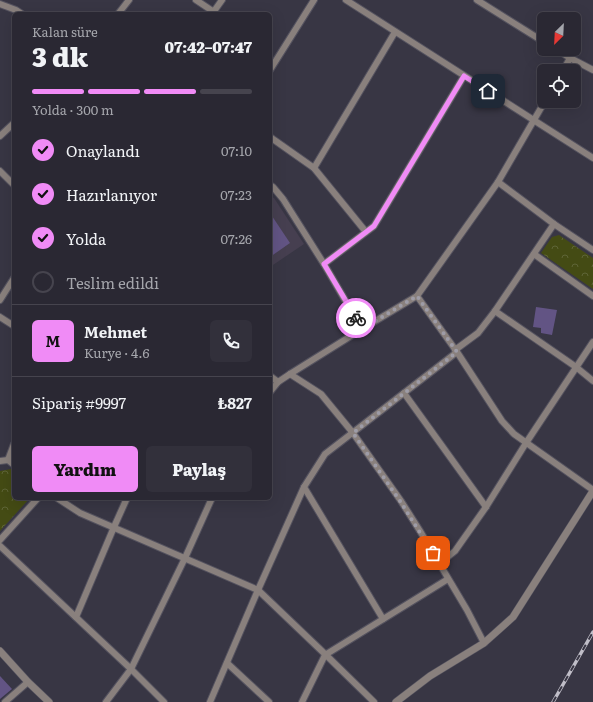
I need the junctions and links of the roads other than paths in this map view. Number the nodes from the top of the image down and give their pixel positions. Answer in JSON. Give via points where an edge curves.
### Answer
{"nodes":[{"id":1,"x":129,"y":0,"type":"edge"},
{"id":2,"x":196,"y":0,"type":"edge"},
{"id":3,"x":222,"y":0,"type":"edge"},
{"id":4,"x":314,"y":0,"type":"edge"},
{"id":5,"x":346,"y":0,"type":"edge"},
{"id":6,"x":477,"y":0,"type":"edge"},
{"id":7,"x":0,"y":4,"type":"edge"},
{"id":8,"x":19,"y":12,"type":"edge"},
{"id":9,"x":120,"y":12,"type":"edge"},
{"id":10,"x":212,"y":12,"type":"edge"},
{"id":11,"x":214,"y":12,"type":"edge"},
{"id":12,"x":395,"y":32,"type":"junction"},
{"id":13,"x":537,"y":38,"type":"edge"},
{"id":14,"x":567,"y":56,"type":"edge"},
{"id":15,"x":570,"y":58,"type":"junction"},
{"id":16,"x":567,"y":64,"type":"edge"},
{"id":17,"x":272,"y":67,"type":"edge"},
{"id":18,"x":593,"y":70,"type":"edge"},
{"id":19,"x":464,"y":76,"type":"junction"},
{"id":20,"x":541,"y":108,"type":"edge"},
{"id":21,"x":534,"y":121,"type":"junction"},
{"id":22,"x":12,"y":125,"type":"edge"},
{"id":23,"x":0,"y":136,"type":"edge"},
{"id":24,"x":272,"y":138,"type":"edge"},
{"id":25,"x":593,"y":158,"type":"edge"},
{"id":26,"x":314,"y":168,"type":"junction"},
{"id":27,"x":0,"y":171,"type":"edge"},
{"id":28,"x":498,"y":182,"type":"junction"},
{"id":29,"x":12,"y":183,"type":"edge"},
{"id":30,"x":272,"y":186,"type":"edge"},
{"id":31,"x":554,"y":224,"type":"junction"},
{"id":32,"x":366,"y":232,"type":"junction"},
{"id":33,"x":592,"y":248,"type":"edge"},
{"id":34,"x":534,"y":254,"type":"junction"},
{"id":35,"x":324,"y":264,"type":"junction"},
{"id":36,"x":12,"y":281,"type":"edge"},
{"id":37,"x":417,"y":296,"type":"junction"},
{"id":38,"x":593,"y":296,"type":"edge"},
{"id":39,"x":0,"y":300,"type":"edge"},
{"id":40,"x":495,"y":311,"type":"junction"},
{"id":41,"x":0,"y":317,"type":"edge"},
{"id":42,"x":12,"y":325,"type":"edge"},
{"id":43,"x":362,"y":329,"type":"junction"},
{"id":44,"x":593,"y":342,"type":"edge"},
{"id":45,"x":456,"y":351,"type":"junction"},
{"id":46,"x":576,"y":368,"type":"junction"},
{"id":47,"x":290,"y":374,"type":"junction"},
{"id":48,"x":272,"y":378,"type":"edge"},
{"id":49,"x":593,"y":381,"type":"edge"},
{"id":50,"x":278,"y":382,"type":"junction"},
{"id":51,"x":272,"y":390,"type":"edge"},
{"id":52,"x":404,"y":393,"type":"junction"},
{"id":53,"x":353,"y":433,"type":"junction"},
{"id":54,"x":526,"y":443,"type":"junction"},
{"id":55,"x":12,"y":449,"type":"edge"},
{"id":56,"x":8,"y":460,"type":"junction"},
{"id":57,"x":0,"y":461,"type":"edge"},
{"id":58,"x":12,"y":463,"type":"edge"},
{"id":59,"x":304,"y":487,"type":"junction"},
{"id":60,"x":593,"y":490,"type":"edge"},
{"id":61,"x":36,"y":500,"type":"edge"},
{"id":62,"x":60,"y":500,"type":"edge"},
{"id":63,"x":126,"y":500,"type":"edge"},
{"id":64,"x":211,"y":500,"type":"edge"},
{"id":65,"x":486,"y":507,"type":"junction"},
{"id":66,"x":114,"y":527,"type":"junction"},
{"id":67,"x":0,"y":540,"type":"edge"},
{"id":68,"x":0,"y":546,"type":"edge"},
{"id":69,"x":185,"y":558,"type":"junction"},
{"id":70,"x":439,"y":564,"type":"junction"},
{"id":71,"x":448,"y":579,"type":"junction"},
{"id":72,"x":258,"y":590,"type":"junction"},
{"id":73,"x":76,"y":617,"type":"junction"},
{"id":74,"x":383,"y":619,"type":"junction"},
{"id":75,"x":484,"y":643,"type":"junction"},
{"id":76,"x":0,"y":651,"type":"edge"},
{"id":77,"x":326,"y":655,"type":"junction"},
{"id":78,"x":227,"y":663,"type":"junction"},
{"id":79,"x":131,"y":669,"type":"junction"},
{"id":80,"x":28,"y":682,"type":"junction"},
{"id":81,"x":5,"y":702,"type":"edge"},
{"id":82,"x":49,"y":702,"type":"edge"},
{"id":83,"x":106,"y":702,"type":"edge"},
{"id":84,"x":164,"y":702,"type":"edge"},
{"id":85,"x":210,"y":702,"type":"edge"},
{"id":86,"x":269,"y":702,"type":"edge"},
{"id":87,"x":302,"y":702,"type":"edge"},
{"id":88,"x":374,"y":702,"type":"edge"},
{"id":89,"x":396,"y":702,"type":"edge"}],
"edges":[{"from":1,"to":9,"type":"street"},
{"from":2,"to":10,"type":"street"},
{"from":3,"to":11,"type":"street"},
{"from":4,"to":17,"type":"street"},
{"from":5,"to":12,"type":"street"},
{"from":6,"to":13,"type":"street"},
{"from":7,"to":8,"type":"street"},
{"from":12,"to":19,"type":"street"},
{"from":12,"to":26,"type":"street"},
{"from":14,"to":15,"type":"street"},
{"from":15,"to":16,"type":"street"},
{"from":15,"to":18,"type":"street"},
{"from":19,"to":21,"type":"street"},
{"from":19,"to":32,"type":"street","via":[[374,226]]},
{"from":20,"to":21,"type":"street"},
{"from":21,"to":25,"type":"street"},
{"from":21,"to":28,"type":"street"},
{"from":22,"to":23,"type":"street"},
{"from":24,"to":26,"type":"street"},
{"from":26,"to":32,"type":"street"},
{"from":27,"to":29,"type":"street"},
{"from":28,"to":31,"type":"street"},
{"from":28,"to":37,"type":"street"},
{"from":30,"to":35,"type":"street","via":[[283,199]]},
{"from":31,"to":33,"type":"street"},
{"from":31,"to":34,"type":"street"},
{"from":32,"to":35,"type":"street"},
{"from":34,"to":38,"type":"street"},
{"from":34,"to":40,"type":"street"},
{"from":35,"to":43,"type":"street"},
{"from":36,"to":39,"type":"street"},
{"from":37,"to":43,"type":"street"},
{"from":37,"to":45,"type":"street"},
{"from":40,"to":45,"type":"street","via":[[478,333]]},
{"from":40,"to":46,"type":"street"},
{"from":41,"to":42,"type":"street"},
{"from":43,"to":47,"type":"street"},
{"from":44,"to":46,"type":"street"},
{"from":45,"to":52,"type":"street"},
{"from":45,"to":54,"type":"street","via":[[502,421]]},
{"from":46,"to":49,"type":"street"},
{"from":46,"to":54,"type":"street"},
{"from":47,"to":50,"type":"street"},
{"from":47,"to":53,"type":"street","via":[[321,394]]},
{"from":48,"to":50,"type":"street"},
{"from":50,"to":51,"type":"street"},
{"from":52,"to":53,"type":"street"},
{"from":52,"to":65,"type":"street"},
{"from":53,"to":59,"type":"street","via":[[325,454]]},
{"from":53,"to":70,"type":"street"},
{"from":54,"to":60,"type":"street"},
{"from":54,"to":65,"type":"street"},
{"from":55,"to":56,"type":"street"},
{"from":56,"to":57,"type":"street"},
{"from":56,"to":58,"type":"street"},
{"from":59,"to":72,"type":"street"},
{"from":59,"to":74,"type":"street"},
{"from":60,"to":75,"type":"street","via":[[513,617]]},
{"from":61,"to":67,"type":"street"},
{"from":62,"to":66,"type":"street","via":[[80,513]]},
{"from":63,"to":66,"type":"street"},
{"from":64,"to":69,"type":"street"},
{"from":65,"to":70,"type":"street","via":[[455,552]]},
{"from":66,"to":69,"type":"street"},
{"from":66,"to":73,"type":"street"},
{"from":68,"to":73,"type":"street"},
{"from":69,"to":72,"type":"street"},
{"from":69,"to":79,"type":"street"},
{"from":70,"to":71,"type":"street"},
{"from":71,"to":74,"type":"street"},
{"from":71,"to":75,"type":"street"},
{"from":72,"to":77,"type":"street"},
{"from":72,"to":78,"type":"street"},
{"from":73,"to":79,"type":"street"},
{"from":74,"to":77,"type":"street"},
{"from":75,"to":89,"type":"street","via":[[430,676]]},
{"from":76,"to":80,"type":"street"},
{"from":77,"to":87,"type":"street"},
{"from":77,"to":88,"type":"street"},
{"from":78,"to":85,"type":"street"},
{"from":78,"to":86,"type":"street"},
{"from":79,"to":83,"type":"street"},
{"from":79,"to":84,"type":"street"},
{"from":80,"to":81,"type":"street"},
{"from":80,"to":82,"type":"street"}]}
